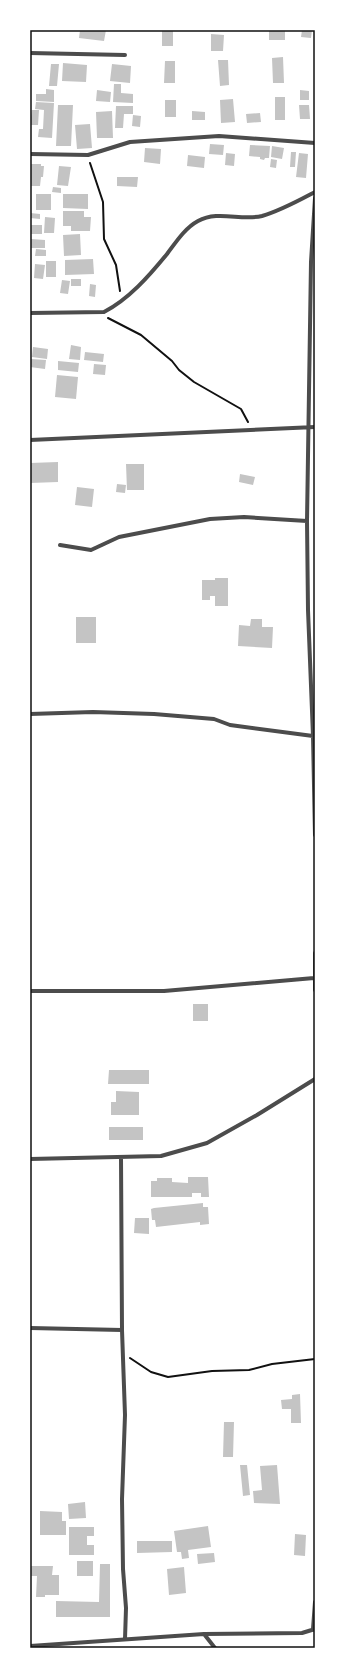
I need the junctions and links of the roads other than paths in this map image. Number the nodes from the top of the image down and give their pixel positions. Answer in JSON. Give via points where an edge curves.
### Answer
{"nodes":[{"id":1,"x":30,"y":53,"type":"edge"},
{"id":2,"x":125,"y":55,"type":"dead end"},
{"id":3,"x":315,"y":143,"type":"edge"},
{"id":4,"x":30,"y":154,"type":"edge"},
{"id":5,"x":315,"y":192,"type":"edge"},
{"id":6,"x":315,"y":198,"type":"edge"},
{"id":7,"x":30,"y":313,"type":"edge"},
{"id":8,"x":315,"y":427,"type":"edge"},
{"id":9,"x":308,"y":428,"type":"junction"},
{"id":10,"x":30,"y":440,"type":"edge"},
{"id":11,"x":307,"y":521,"type":"junction"},
{"id":12,"x":60,"y":545,"type":"dead end"},
{"id":13,"x":30,"y":714,"type":"edge"},
{"id":14,"x":313,"y":736,"type":"junction"},
{"id":15,"x":315,"y":835,"type":"edge"},
{"id":16,"x":315,"y":953,"type":"edge"},
{"id":17,"x":314,"y":978,"type":"edge"},
{"id":18,"x":315,"y":990,"type":"edge"},
{"id":19,"x":30,"y":992,"type":"edge"},
{"id":20,"x":315,"y":1079,"type":"edge"},
{"id":21,"x":121,"y":1157,"type":"junction"},
{"id":22,"x":30,"y":1159,"type":"edge"},
{"id":23,"x":30,"y":1328,"type":"edge"},
{"id":24,"x":122,"y":1330,"type":"junction"},
{"id":25,"x":315,"y":1602,"type":"edge"},
{"id":26,"x":314,"y":1629,"type":"edge"},
{"id":27,"x":204,"y":1634,"type":"junction"},
{"id":28,"x":125,"y":1639,"type":"junction"},
{"id":29,"x":30,"y":1646,"type":"edge"},
{"id":30,"x":215,"y":1648,"type":"edge"}],
"edges":[{"from":1,"to":2,"type":"street"},
{"from":3,"to":4,"type":"street","via":[[219,136],[130,142],[88,155]]},
{"from":5,"to":7,"type":"street","via":[[261,216],[222,216],[200,220],[189,227],[148,276],[115,306],[104,312]]},
{"from":6,"to":9,"type":"street","via":[[311,262]]},
{"from":8,"to":9,"type":"street"},
{"from":9,"to":10,"type":"street"},
{"from":9,"to":11,"type":"street"},
{"from":11,"to":12,"type":"street","via":[[244,517],[210,518],[119,537],[91,550]]},
{"from":11,"to":14,"type":"street"},
{"from":13,"to":14,"type":"street","via":[[154,714],[214,719],[230,725]]},
{"from":14,"to":15,"type":"street"},
{"from":16,"to":17,"type":"street"},
{"from":17,"to":18,"type":"street"},
{"from":17,"to":19,"type":"street","via":[[164,991]]},
{"from":20,"to":21,"type":"street","via":[[207,1143],[161,1156]]},
{"from":21,"to":22,"type":"street"},
{"from":21,"to":24,"type":"street"},
{"from":23,"to":24,"type":"street"},
{"from":24,"to":28,"type":"street","via":[[125,1415],[122,1499]]},
{"from":25,"to":26,"type":"street"},
{"from":26,"to":27,"type":"street","via":[[302,1633]]},
{"from":27,"to":28,"type":"street"},
{"from":27,"to":30,"type":"street"},
{"from":28,"to":29,"type":"street"}]}
